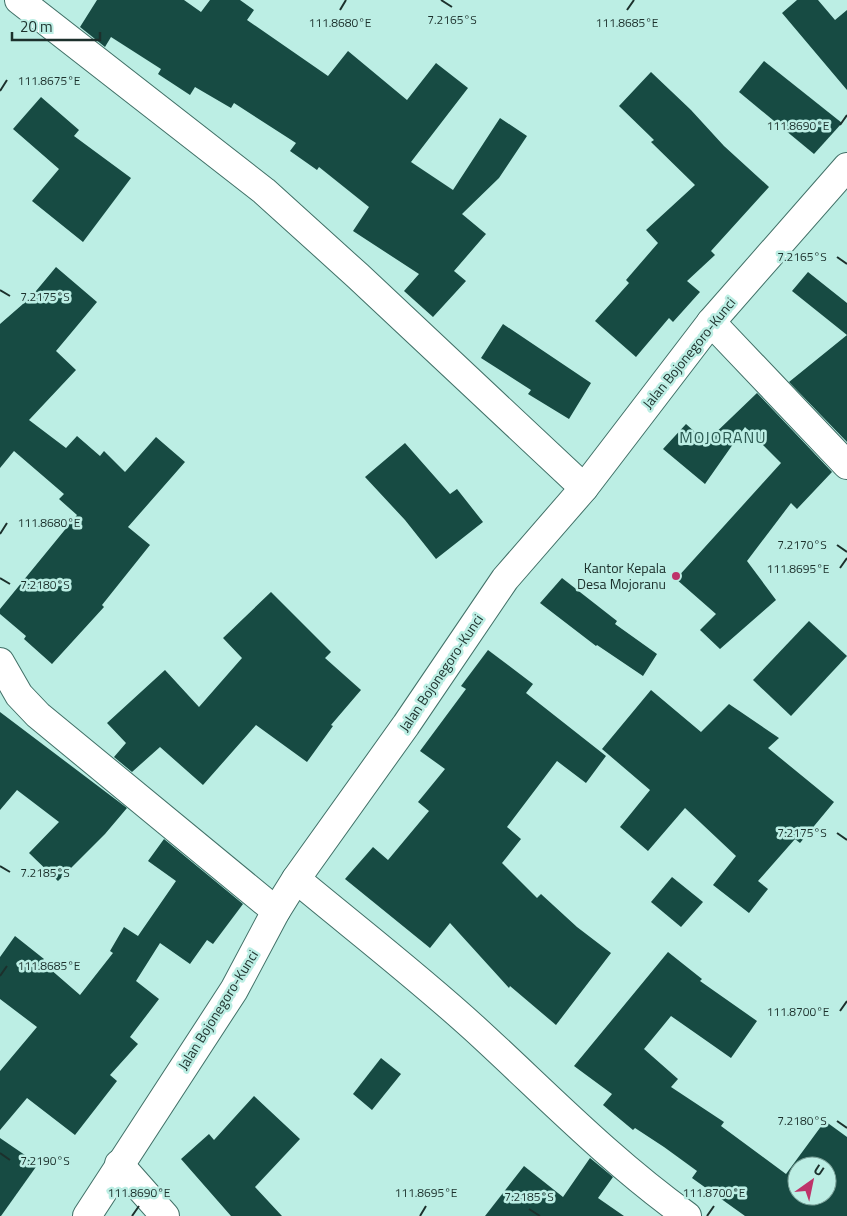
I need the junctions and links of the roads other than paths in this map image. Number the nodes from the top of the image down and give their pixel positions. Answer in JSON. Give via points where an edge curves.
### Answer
{"nodes":[{"id":1,"x":19,"y":0,"type":"edge"},
{"id":2,"x":847,"y":167,"type":"edge"},
{"id":3,"x":711,"y":322,"type":"junction"},
{"id":4,"x":847,"y":465,"type":"edge"},
{"id":5,"x":584,"y":488,"type":"junction"},
{"id":6,"x":0,"y":662,"type":"edge"},
{"id":7,"x":296,"y":879,"type":"junction"},
{"id":8,"x":276,"y":911,"type":"junction"},
{"id":9,"x":119,"y":1164,"type":"junction"},
{"id":10,"x":87,"y":1216,"type":"edge"},
{"id":11,"x":166,"y":1216,"type":"edge"},
{"id":12,"x":687,"y":1216,"type":"edge"}],
"edges":[{"from":1,"to":5,"type":"street","via":[[264,191]]},
{"from":2,"to":3,"type":"street","name":"Jalan Bojonegoro-Kunci"},
{"from":3,"to":4,"type":"street"},
{"from":3,"to":5,"type":"street","name":"Jalan Bojonegoro-Kunci"},
{"from":5,"to":7,"type":"street","name":"Jalan Bojonegoro-Kunci","via":[[505,579]]},
{"from":6,"to":8,"type":"street","via":[[19,695],[38,715]]},
{"from":7,"to":8,"type":"street","name":"Jalan Bojonegoro-Kunci"},
{"from":7,"to":12,"type":"street","via":[[473,1028],[597,1145]]},
{"from":8,"to":9,"type":"street","name":"Jalan Bojonegoro-Kunci","via":[[234,990]]},
{"from":9,"to":10,"type":"street","name":"Jalan Bojonegoro-Kunci"},
{"from":9,"to":11,"type":"street"}]}
